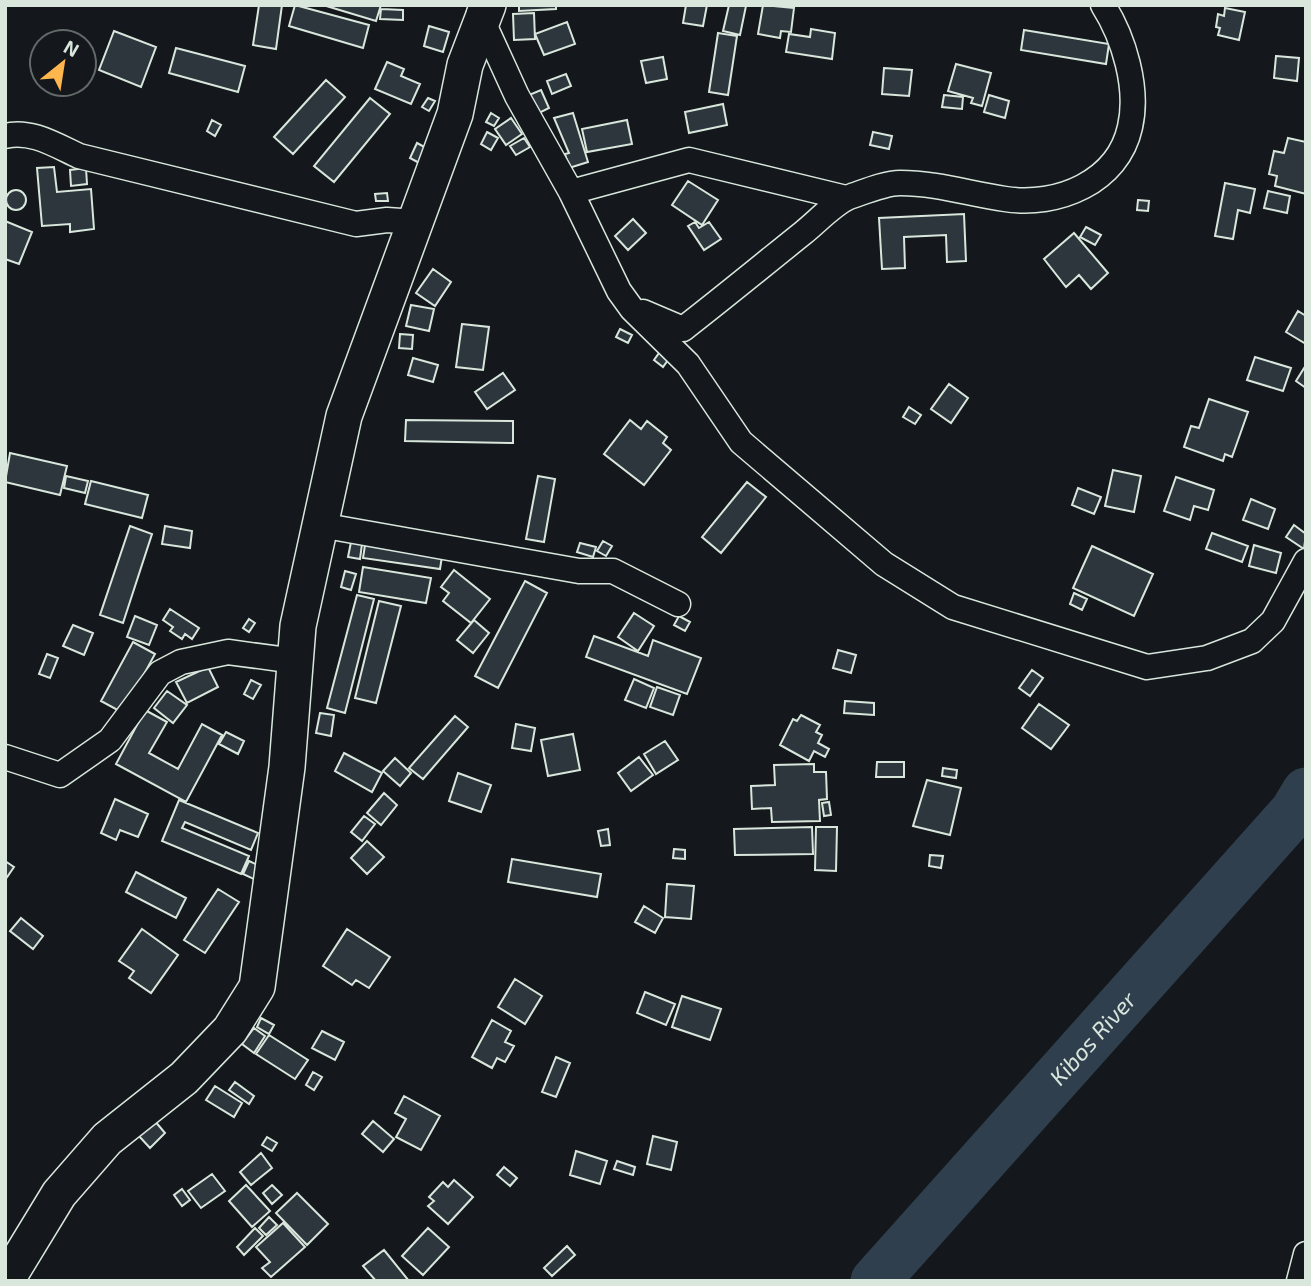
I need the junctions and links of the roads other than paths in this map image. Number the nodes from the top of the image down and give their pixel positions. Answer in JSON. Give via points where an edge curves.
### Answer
{"nodes":[{"id":1,"x":1103,"y":5,"type":"edge"},
{"id":2,"x":482,"y":11,"type":"edge"},
{"id":3,"x":5,"y":136,"type":"edge"},
{"id":4,"x":571,"y":192,"type":"junction"},
{"id":5,"x":846,"y":198,"type":"junction"},
{"id":6,"x":415,"y":222,"type":"junction"},
{"id":7,"x":632,"y":309,"type":"junction"},
{"id":8,"x":320,"y":525,"type":"junction"},
{"id":9,"x":1306,"y":560,"type":"edge"},
{"id":10,"x":678,"y":604,"type":"dead end"},
{"id":11,"x":295,"y":662,"type":"junction"},
{"id":12,"x":5,"y":757,"type":"edge"},
{"id":13,"x":1306,"y":1254,"type":"edge"},
{"id":14,"x":6,"y":1281,"type":"edge"},
{"id":15,"x":1300,"y":1281,"type":"edge"}],
"edges":[{"from":1,"to":5,"type":"street","via":[[1116,25],[1134,111],[1116,160],[1093,183],[1049,198],[1007,200],[951,186],[897,183]]},
{"from":2,"to":4,"type":"street","via":[[517,96]]},
{"from":2,"to":6,"type":"main road","via":[[455,114]]},
{"from":3,"to":6,"type":"street","via":[[15,133],[40,138],[79,156],[356,224],[387,219]]},
{"from":4,"to":5,"type":"street","via":[[690,160]]},
{"from":4,"to":7,"type":"street"},
{"from":5,"to":7,"type":"street","via":[[683,329]]},
{"from":6,"to":8,"type":"main road","via":[[344,416]]},
{"from":7,"to":9,"type":"street","via":[[688,364],[741,442],[884,564],[953,607],[1147,667],[1208,658],[1252,641],[1273,621]]},
{"from":8,"to":10,"type":"street","via":[[579,571],[613,571]]},
{"from":8,"to":11,"type":"main road","via":[[298,626]]},
{"from":11,"to":12,"type":"street","via":[[228,652],[181,662],[160,673],[110,740],[60,775]]},
{"from":11,"to":14,"type":"main road","via":[[287,767],[257,987],[230,1030],[193,1068],[107,1139],[59,1194]]},
{"from":13,"to":15,"type":"street"}]}
